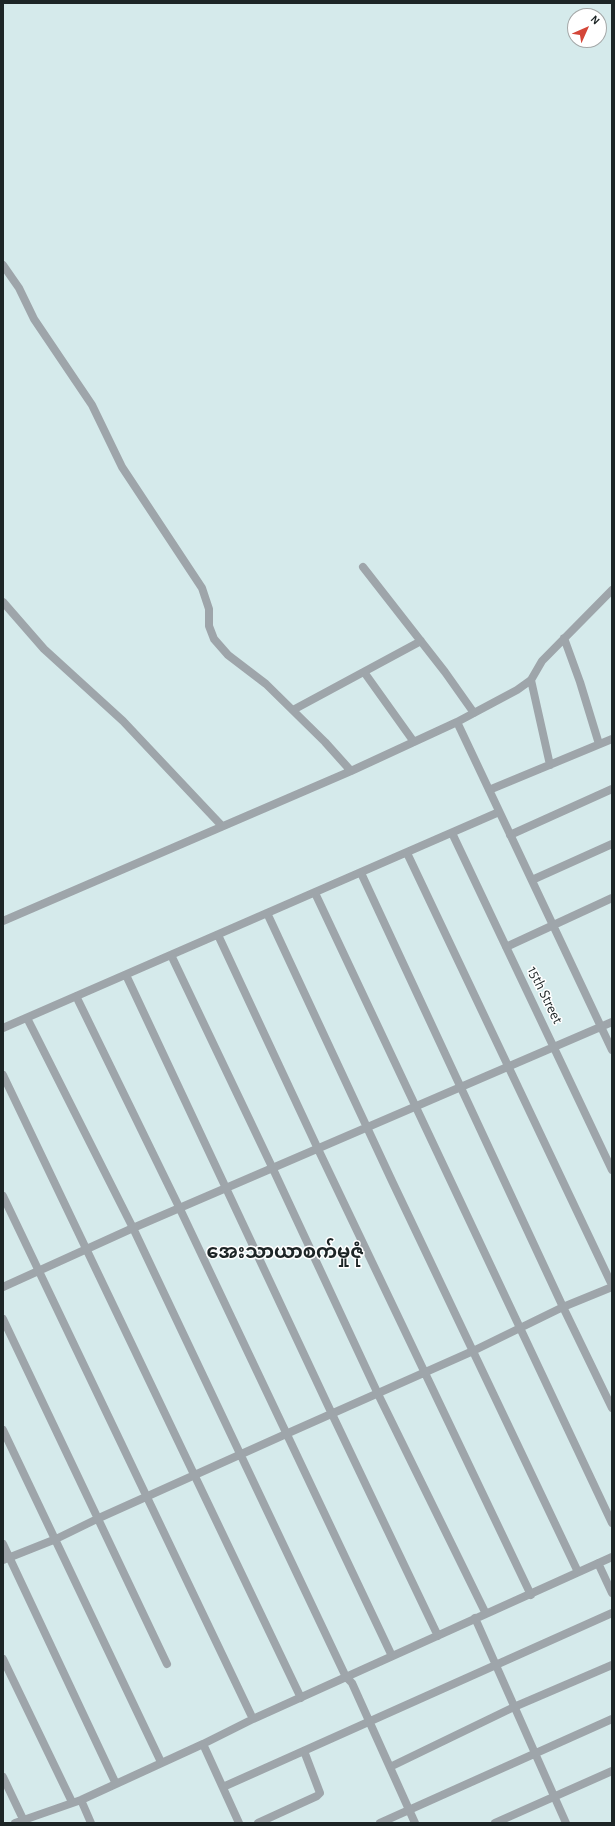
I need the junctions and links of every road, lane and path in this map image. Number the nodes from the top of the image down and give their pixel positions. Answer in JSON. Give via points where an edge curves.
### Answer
{"nodes":[{"id":1,"x":3,"y":265,"type":"edge"},
{"id":2,"x":362,"y":567,"type":"dead end"},
{"id":3,"x":611,"y":594,"type":"edge"},
{"id":4,"x":3,"y":602,"type":"edge"},
{"id":5,"x":564,"y":638,"type":"junction"},
{"id":6,"x":421,"y":641,"type":"junction"},
{"id":7,"x":364,"y":672,"type":"junction"},
{"id":8,"x":531,"y":680,"type":"junction"},
{"id":9,"x":293,"y":710,"type":"junction"},
{"id":10,"x":474,"y":713,"type":"junction"},
{"id":11,"x":457,"y":722,"type":"junction"},
{"id":12,"x":612,"y":739,"type":"edge"},
{"id":13,"x":414,"y":742,"type":"junction"},
{"id":14,"x":599,"y":744,"type":"junction"},
{"id":15,"x":550,"y":765,"type":"junction"},
{"id":16,"x":351,"y":771,"type":"junction"},
{"id":17,"x":612,"y":789,"type":"edge"},
{"id":18,"x":489,"y":790,"type":"junction"},
{"id":19,"x":499,"y":812,"type":"junction"},
{"id":20,"x":222,"y":826,"type":"junction"},
{"id":21,"x":452,"y":833,"type":"junction"},
{"id":22,"x":510,"y":835,"type":"junction"},
{"id":23,"x":612,"y":844,"type":"edge"},
{"id":24,"x":407,"y":853,"type":"junction"},
{"id":25,"x":361,"y":873,"type":"junction"},
{"id":26,"x":532,"y":880,"type":"junction"},
{"id":27,"x":314,"y":893,"type":"junction"},
{"id":28,"x":612,"y":898,"type":"edge"},
{"id":29,"x":267,"y":913,"type":"junction"},
{"id":30,"x":3,"y":921,"type":"edge"},
{"id":31,"x":553,"y":926,"type":"junction"},
{"id":32,"x":218,"y":935,"type":"junction"},
{"id":33,"x":506,"y":947,"type":"junction"},
{"id":34,"x":171,"y":955,"type":"junction"},
{"id":35,"x":126,"y":975,"type":"junction"},
{"id":36,"x":76,"y":996,"type":"junction"},
{"id":37,"x":27,"y":1018,"type":"junction"},
{"id":38,"x":612,"y":1022,"type":"edge"},
{"id":39,"x":601,"y":1027,"type":"junction"},
{"id":40,"x":3,"y":1028,"type":"edge"},
{"id":41,"x":554,"y":1047,"type":"junction"},
{"id":42,"x":612,"y":1050,"type":"edge"},
{"id":43,"x":509,"y":1067,"type":"junction"},
{"id":44,"x":3,"y":1075,"type":"edge"},
{"id":45,"x":462,"y":1087,"type":"junction"},
{"id":46,"x":415,"y":1108,"type":"junction"},
{"id":47,"x":367,"y":1128,"type":"junction"},
{"id":48,"x":318,"y":1149,"type":"junction"},
{"id":49,"x":273,"y":1169,"type":"junction"},
{"id":50,"x":612,"y":1170,"type":"edge"},
{"id":51,"x":226,"y":1189,"type":"junction"},
{"id":52,"x":3,"y":1196,"type":"edge"},
{"id":53,"x":180,"y":1209,"type":"junction"},
{"id":54,"x":133,"y":1228,"type":"junction"},
{"id":55,"x":86,"y":1250,"type":"junction"},
{"id":56,"x":39,"y":1271,"type":"junction"},
{"id":57,"x":3,"y":1286,"type":"edge"},
{"id":58,"x":612,"y":1286,"type":"edge"},
{"id":59,"x":563,"y":1307,"type":"junction"},
{"id":60,"x":3,"y":1319,"type":"edge"},
{"id":61,"x":520,"y":1330,"type":"junction"},
{"id":62,"x":473,"y":1351,"type":"junction"},
{"id":63,"x":424,"y":1373,"type":"junction"},
{"id":64,"x":378,"y":1394,"type":"junction"},
{"id":65,"x":612,"y":1408,"type":"edge"},
{"id":66,"x":332,"y":1414,"type":"junction"},
{"id":67,"x":3,"y":1430,"type":"edge"},
{"id":68,"x":286,"y":1434,"type":"junction"},
{"id":69,"x":241,"y":1455,"type":"junction"},
{"id":70,"x":195,"y":1475,"type":"junction"},
{"id":71,"x":148,"y":1496,"type":"junction"},
{"id":72,"x":98,"y":1518,"type":"junction"},
{"id":73,"x":612,"y":1523,"type":"edge"},
{"id":74,"x":56,"y":1539,"type":"junction"},
{"id":75,"x":3,"y":1544,"type":"edge"},
{"id":76,"x":612,"y":1558,"type":"edge"},
{"id":77,"x":6,"y":1559,"type":"edge"},
{"id":78,"x":598,"y":1563,"type":"junction"},
{"id":79,"x":578,"y":1572,"type":"junction"},
{"id":80,"x":612,"y":1593,"type":"edge"},
{"id":81,"x":531,"y":1595,"type":"junction"},
{"id":82,"x":612,"y":1613,"type":"edge"},
{"id":83,"x":486,"y":1614,"type":"junction"},
{"id":84,"x":475,"y":1618,"type":"junction"},
{"id":85,"x":438,"y":1636,"type":"junction"},
{"id":86,"x":392,"y":1656,"type":"junction"},
{"id":87,"x":3,"y":1659,"type":"edge"},
{"id":88,"x":167,"y":1664,"type":"dead end"},
{"id":89,"x":495,"y":1665,"type":"junction"},
{"id":90,"x":612,"y":1665,"type":"edge"},
{"id":91,"x":346,"y":1677,"type":"junction"},
{"id":92,"x":301,"y":1698,"type":"junction"},
{"id":93,"x":514,"y":1708,"type":"junction"},
{"id":94,"x":253,"y":1719,"type":"junction"},
{"id":95,"x":612,"y":1719,"type":"edge"},
{"id":96,"x":370,"y":1722,"type":"junction"},
{"id":97,"x":203,"y":1744,"type":"junction"},
{"id":98,"x":304,"y":1751,"type":"junction"},
{"id":99,"x":535,"y":1754,"type":"junction"},
{"id":100,"x":161,"y":1762,"type":"junction"},
{"id":101,"x":390,"y":1768,"type":"junction"},
{"id":102,"x":612,"y":1771,"type":"edge"},
{"id":103,"x":3,"y":1777,"type":"edge"},
{"id":104,"x":116,"y":1784,"type":"junction"},
{"id":105,"x":223,"y":1787,"type":"junction"},
{"id":106,"x":554,"y":1797,"type":"junction"},
{"id":107,"x":81,"y":1800,"type":"junction"},
{"id":108,"x":72,"y":1802,"type":"junction"},
{"id":109,"x":409,"y":1810,"type":"junction"},
{"id":110,"x":23,"y":1819,"type":"junction"},
{"id":111,"x":15,"y":1823,"type":"edge"},
{"id":112,"x":91,"y":1823,"type":"edge"},
{"id":113,"x":239,"y":1823,"type":"edge"},
{"id":114,"x":258,"y":1823,"type":"edge"},
{"id":115,"x":380,"y":1823,"type":"edge"},
{"id":116,"x":415,"y":1823,"type":"edge"},
{"id":117,"x":495,"y":1823,"type":"edge"},
{"id":118,"x":566,"y":1823,"type":"edge"}],
"edges":[{"from":1,"to":9,"type":"street","via":[[19,288],[34,319],[92,405],[122,468],[202,588],[209,609],[209,626],[214,639],[228,655],[266,684]]},
{"from":2,"to":6,"type":"street"},
{"from":3,"to":5,"type":"street"},
{"from":4,"to":20,"type":"street","via":[[44,649],[123,721]]},
{"from":5,"to":8,"type":"street","via":[[542,662]]},
{"from":5,"to":14,"type":"street"},
{"from":6,"to":7,"type":"street"},
{"from":6,"to":10,"type":"street"},
{"from":7,"to":9,"type":"street"},
{"from":7,"to":13,"type":"street"},
{"from":8,"to":10,"type":"street"},
{"from":8,"to":15,"type":"street"},
{"from":9,"to":16,"type":"street"},
{"from":10,"to":11,"type":"street"},
{"from":11,"to":13,"type":"street"},
{"from":11,"to":18,"type":"street"},
{"from":12,"to":14,"type":"street"},
{"from":13,"to":16,"type":"street"},
{"from":14,"to":15,"type":"street"},
{"from":15,"to":18,"type":"street"},
{"from":16,"to":20,"type":"street"},
{"from":17,"to":22,"type":"street"},
{"from":18,"to":19,"type":"street"},
{"from":19,"to":21,"type":"street"},
{"from":19,"to":22,"type":"street"},
{"from":20,"to":30,"type":"street"},
{"from":21,"to":24,"type":"street"},
{"from":21,"to":33,"type":"street","name":"15th Street"},
{"from":22,"to":26,"type":"street"},
{"from":23,"to":26,"type":"street"},
{"from":24,"to":25,"type":"street"},
{"from":24,"to":43,"type":"street"},
{"from":25,"to":27,"type":"street"},
{"from":25,"to":45,"type":"street"},
{"from":26,"to":31,"type":"street"},
{"from":27,"to":29,"type":"street"},
{"from":27,"to":46,"type":"street"},
{"from":28,"to":31,"type":"street"},
{"from":29,"to":32,"type":"street"},
{"from":29,"to":47,"type":"street"},
{"from":31,"to":33,"type":"street"},
{"from":31,"to":39,"type":"street"},
{"from":32,"to":34,"type":"street"},
{"from":32,"to":48,"type":"street"},
{"from":33,"to":41,"type":"street","name":"15th Street"},
{"from":34,"to":35,"type":"street"},
{"from":34,"to":49,"type":"street"},
{"from":35,"to":36,"type":"street"},
{"from":35,"to":51,"type":"street"},
{"from":36,"to":37,"type":"street"},
{"from":36,"to":53,"type":"street"},
{"from":37,"to":40,"type":"street"},
{"from":37,"to":54,"type":"street"},
{"from":38,"to":39,"type":"street"},
{"from":39,"to":41,"type":"street"},
{"from":39,"to":42,"type":"street"},
{"from":41,"to":43,"type":"street"},
{"from":41,"to":50,"type":"street","name":"15th Street"},
{"from":43,"to":45,"type":"street"},
{"from":43,"to":58,"type":"street"},
{"from":44,"to":55,"type":"street"},
{"from":45,"to":46,"type":"street"},
{"from":45,"to":59,"type":"street"},
{"from":46,"to":47,"type":"street"},
{"from":46,"to":61,"type":"street"},
{"from":47,"to":48,"type":"street"},
{"from":47,"to":62,"type":"street"},
{"from":48,"to":49,"type":"street"},
{"from":48,"to":63,"type":"street"},
{"from":49,"to":51,"type":"street"},
{"from":49,"to":64,"type":"street"},
{"from":51,"to":53,"type":"street"},
{"from":51,"to":66,"type":"street"},
{"from":52,"to":56,"type":"street"},
{"from":53,"to":54,"type":"street"},
{"from":53,"to":68,"type":"street"},
{"from":54,"to":55,"type":"street"},
{"from":54,"to":69,"type":"street"},
{"from":55,"to":56,"type":"street"},
{"from":55,"to":70,"type":"street"},
{"from":56,"to":57,"type":"street"},
{"from":56,"to":71,"type":"street"},
{"from":58,"to":59,"type":"street"},
{"from":59,"to":61,"type":"street"},
{"from":59,"to":65,"type":"street"},
{"from":60,"to":72,"type":"street"},
{"from":61,"to":62,"type":"street"},
{"from":61,"to":73,"type":"street"},
{"from":62,"to":63,"type":"street"},
{"from":62,"to":79,"type":"street"},
{"from":63,"to":64,"type":"street"},
{"from":63,"to":81,"type":"street"},
{"from":64,"to":66,"type":"street"},
{"from":64,"to":83,"type":"street"},
{"from":66,"to":68,"type":"street"},
{"from":66,"to":85,"type":"street"},
{"from":67,"to":74,"type":"street"},
{"from":68,"to":69,"type":"street"},
{"from":68,"to":86,"type":"street"},
{"from":69,"to":70,"type":"street"},
{"from":69,"to":91,"type":"street"},
{"from":70,"to":71,"type":"street"},
{"from":70,"to":92,"type":"street"},
{"from":71,"to":72,"type":"street"},
{"from":71,"to":94,"type":"street"},
{"from":72,"to":74,"type":"street"},
{"from":72,"to":88,"type":"street"},
{"from":74,"to":77,"type":"street"},
{"from":74,"to":100,"type":"street"},
{"from":75,"to":77,"type":"street"},
{"from":76,"to":78,"type":"street"},
{"from":77,"to":104,"type":"street"},
{"from":78,"to":79,"type":"street"},
{"from":78,"to":80,"type":"street"},
{"from":79,"to":81,"type":"street"},
{"from":81,"to":83,"type":"street"},
{"from":82,"to":89,"type":"street"},
{"from":83,"to":84,"type":"street"},
{"from":84,"to":85,"type":"street"},
{"from":84,"to":89,"type":"street"},
{"from":85,"to":86,"type":"street"},
{"from":86,"to":91,"type":"street"},
{"from":87,"to":108,"type":"street"},
{"from":89,"to":93,"type":"street"},
{"from":89,"to":96,"type":"street"},
{"from":90,"to":93,"type":"street"},
{"from":91,"to":92,"type":"street"},
{"from":91,"to":96,"type":"street","via":[[352,1683]]},
{"from":92,"to":94,"type":"street"},
{"from":93,"to":99,"type":"street"},
{"from":93,"to":101,"type":"street"},
{"from":94,"to":97,"type":"street"},
{"from":95,"to":99,"type":"street"},
{"from":96,"to":98,"type":"street"},
{"from":96,"to":101,"type":"street"},
{"from":97,"to":100,"type":"street"},
{"from":97,"to":105,"type":"street"},
{"from":98,"to":105,"type":"street"},
{"from":98,"to":114,"type":"street","via":[[320,1792],[317,1796]]},
{"from":99,"to":106,"type":"street"},
{"from":99,"to":109,"type":"street"},
{"from":100,"to":104,"type":"street"},
{"from":101,"to":109,"type":"street"},
{"from":102,"to":106,"type":"street"},
{"from":103,"to":110,"type":"street"},
{"from":104,"to":107,"type":"street"},
{"from":105,"to":113,"type":"street"},
{"from":106,"to":117,"type":"street"},
{"from":106,"to":118,"type":"street"},
{"from":107,"to":108,"type":"street"},
{"from":107,"to":112,"type":"street"},
{"from":108,"to":110,"type":"street"},
{"from":109,"to":115,"type":"street"},
{"from":109,"to":116,"type":"street"},
{"from":110,"to":111,"type":"street"}]}
